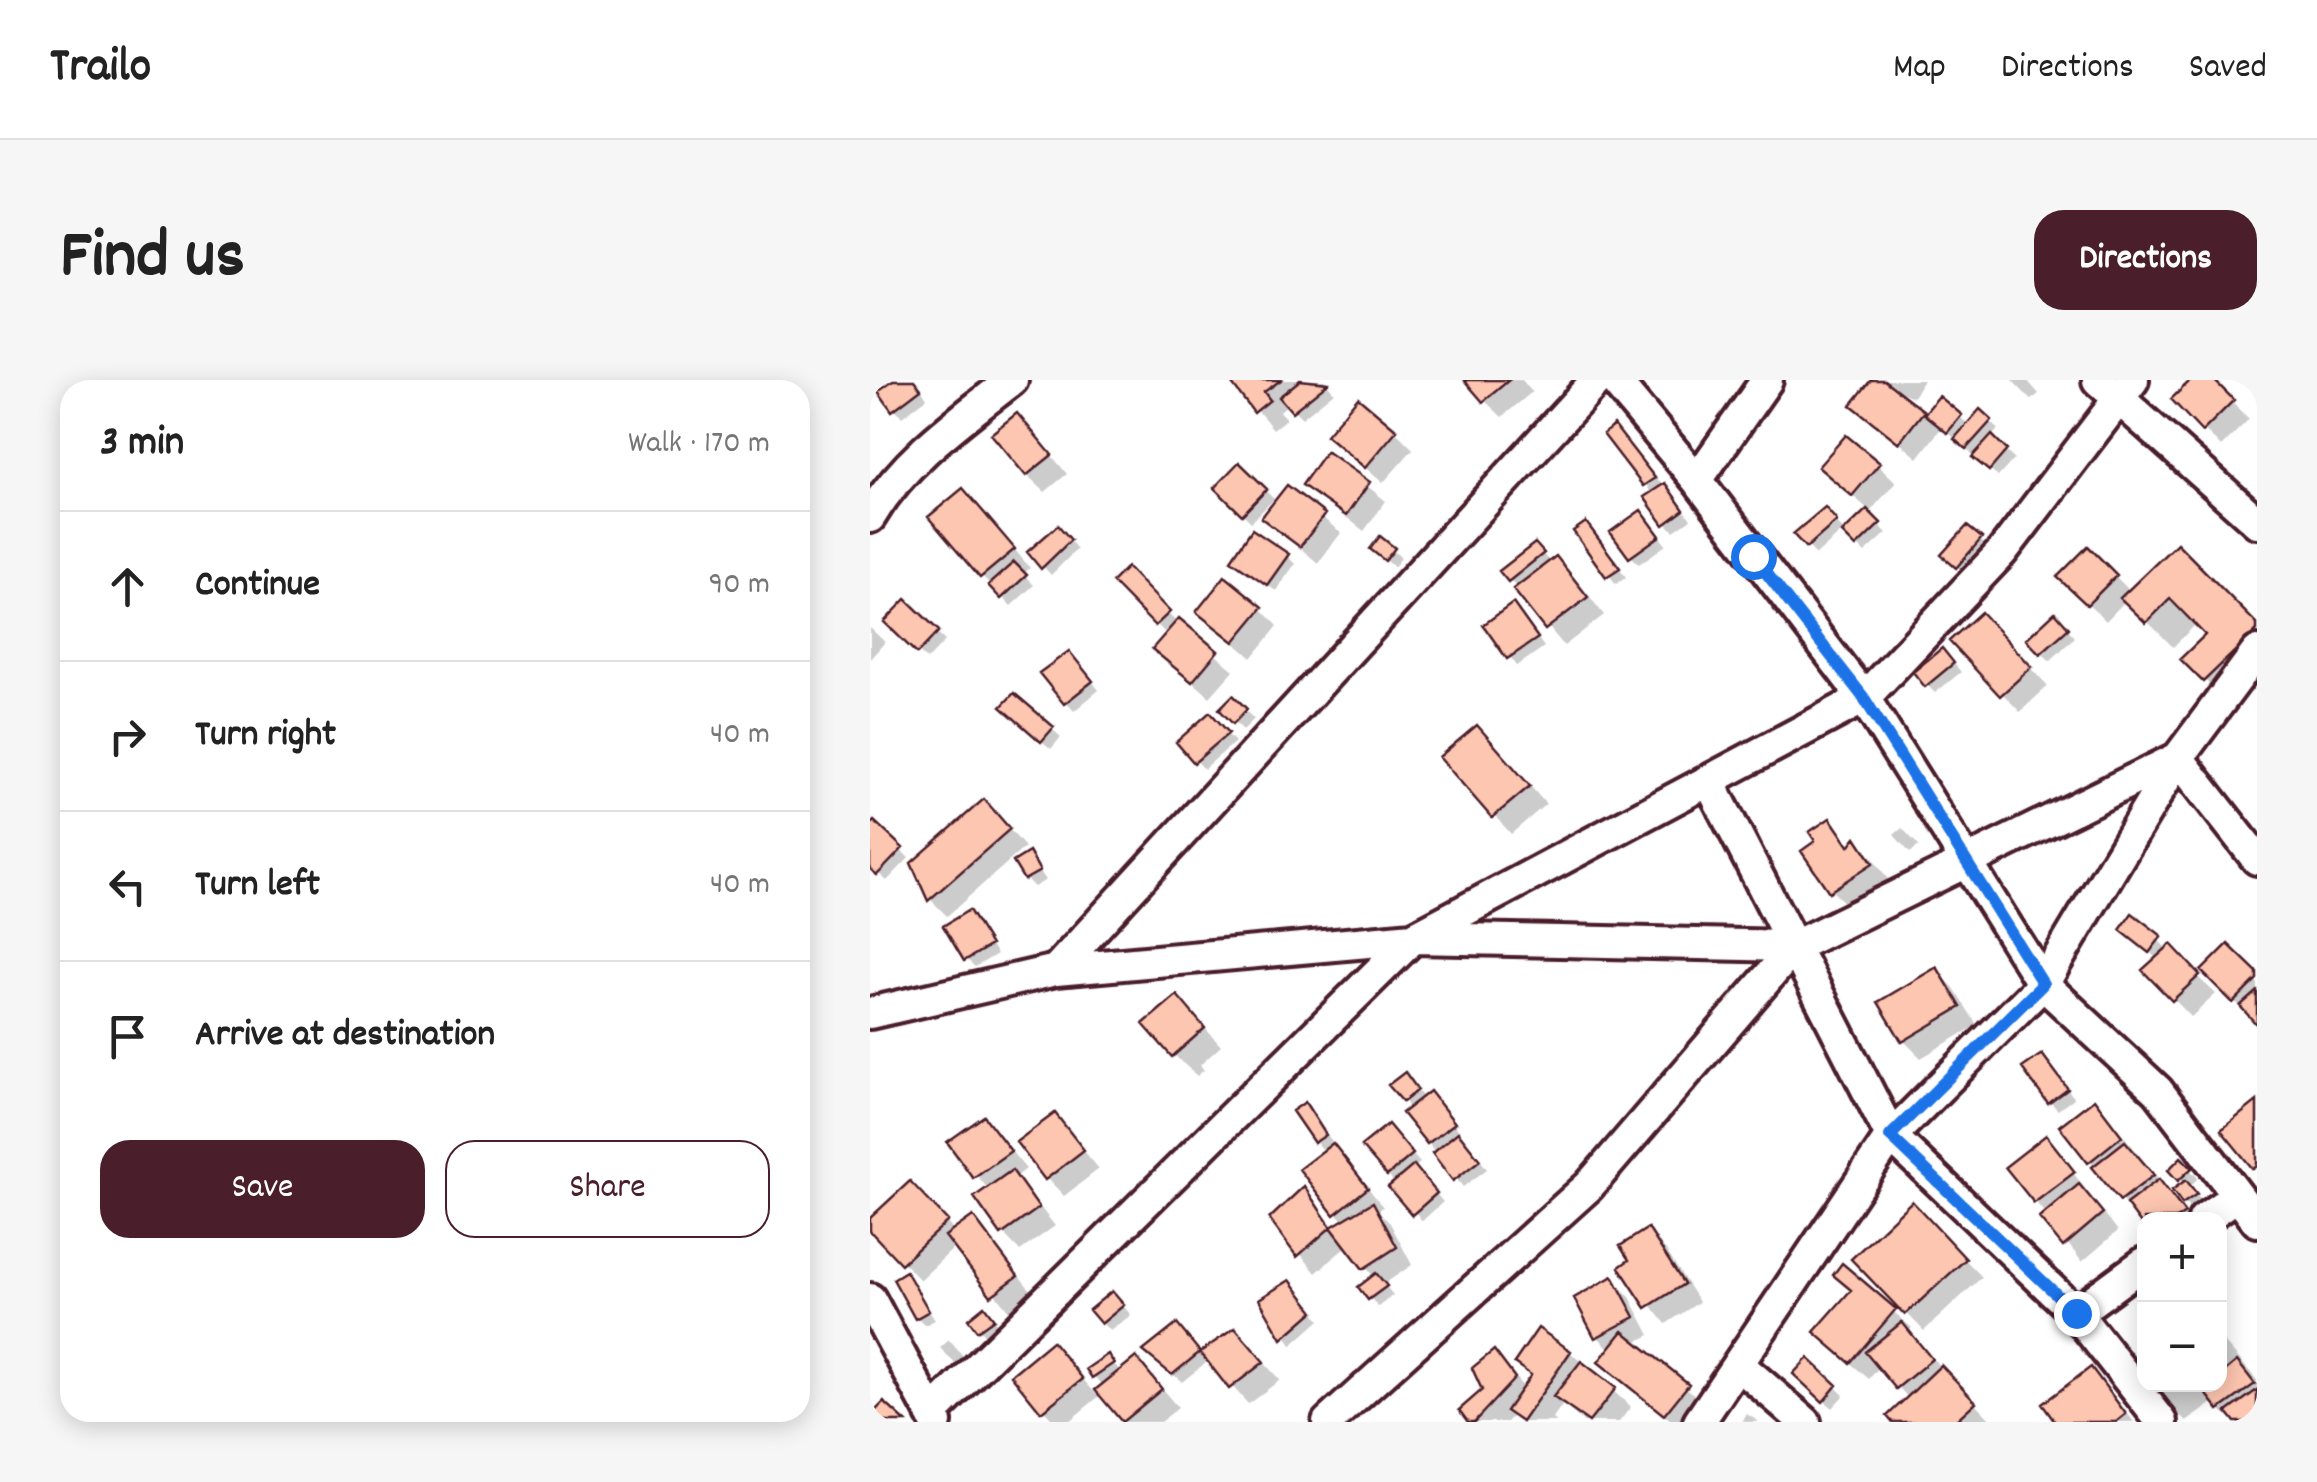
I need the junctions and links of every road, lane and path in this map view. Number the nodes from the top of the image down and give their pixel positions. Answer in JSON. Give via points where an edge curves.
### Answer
{"nodes":[{"id":1,"x":1012,"y":380,"type":"edge"},
{"id":2,"x":1597,"y":380,"type":"edge"},
{"id":3,"x":1614,"y":380,"type":"edge"},
{"id":4,"x":1767,"y":380,"type":"edge"},
{"id":5,"x":2117,"y":386,"type":"edge"},
{"id":6,"x":1697,"y":480,"type":"junction"},
{"id":7,"x":870,"y":517,"type":"edge"},
{"id":8,"x":2257,"y":522,"type":"edge"},
{"id":9,"x":2257,"y":652,"type":"edge"},
{"id":10,"x":1864,"y":698,"type":"junction"},
{"id":11,"x":2178,"y":758,"type":"junction"},
{"id":12,"x":1709,"y":781,"type":"junction"},
{"id":13,"x":2257,"y":859,"type":"edge"},
{"id":14,"x":1967,"y":862,"type":"junction"},
{"id":15,"x":1413,"y":938,"type":"junction"},
{"id":16,"x":1795,"y":946,"type":"junction"},
{"id":17,"x":1056,"y":970,"type":"junction"},
{"id":18,"x":2043,"y":984,"type":"junction"},
{"id":19,"x":870,"y":1013,"type":"edge"},
{"id":20,"x":1890,"y":1136,"type":"junction"},
{"id":21,"x":2235,"y":1197,"type":"junction"},
{"id":22,"x":2215,"y":1212,"type":"edge"},
{"id":23,"x":2257,"y":1221,"type":"edge"},
{"id":24,"x":2137,"y":1268,"type":"edge"},
{"id":25,"x":870,"y":1299,"type":"edge"},
{"id":26,"x":2076,"y":1313,"type":"junction"},
{"id":27,"x":1739,"y":1364,"type":"junction"},
{"id":28,"x":934,"y":1418,"type":"edge"},
{"id":29,"x":1328,"y":1422,"type":"edge"},
{"id":30,"x":1699,"y":1422,"type":"edge"},
{"id":31,"x":1805,"y":1422,"type":"edge"},
{"id":32,"x":2162,"y":1422,"type":"edge"}],
"edges":[{"from":1,"to":7,"type":"street","via":[[887,488]]},
{"from":2,"to":17,"type":"street"},
{"from":3,"to":6,"type":"street"},
{"from":4,"to":6,"type":"street"},
{"from":5,"to":8,"type":"street"},
{"from":5,"to":10,"type":"street","via":[[2002,552]]},
{"from":6,"to":10,"type":"street"},
{"from":9,"to":11,"type":"street"},
{"from":10,"to":12,"type":"street"},
{"from":10,"to":14,"type":"street"},
{"from":11,"to":13,"type":"street"},
{"from":11,"to":14,"type":"street"},
{"from":11,"to":18,"type":"street"},
{"from":12,"to":15,"type":"street"},
{"from":12,"to":16,"type":"street"},
{"from":14,"to":16,"type":"street"},
{"from":14,"to":18,"type":"street"},
{"from":15,"to":16,"type":"street"},
{"from":15,"to":17,"type":"street"},
{"from":15,"to":28,"type":"street"},
{"from":16,"to":20,"type":"street"},
{"from":16,"to":29,"type":"street","via":[[1589,1186]]},
{"from":17,"to":19,"type":"street"},
{"from":18,"to":20,"type":"street"},
{"from":18,"to":21,"type":"street","via":[[2158,1092]]},
{"from":20,"to":26,"type":"street"},
{"from":20,"to":27,"type":"street"},
{"from":21,"to":22,"type":"street"},
{"from":21,"to":23,"type":"street"},
{"from":24,"to":26,"type":"street"},
{"from":25,"to":28,"type":"street"},
{"from":26,"to":32,"type":"street"},
{"from":27,"to":30,"type":"street"},
{"from":27,"to":31,"type":"street"}]}
